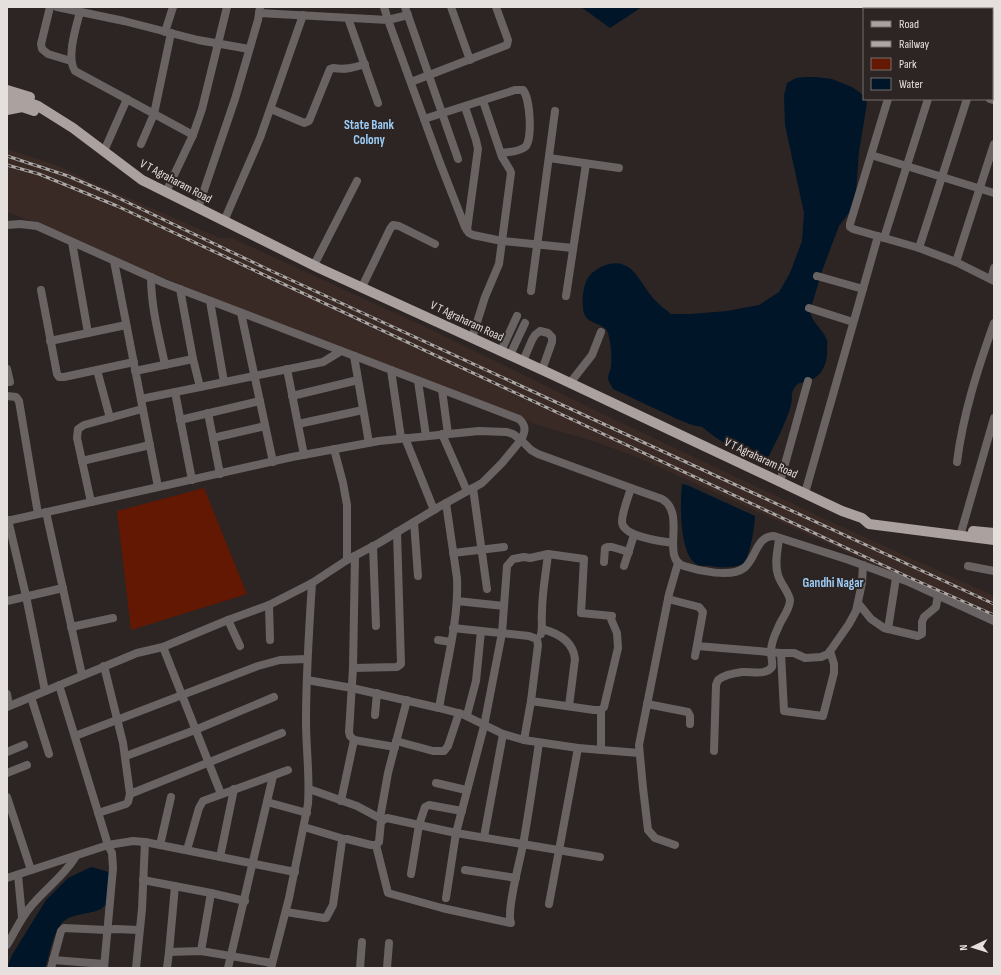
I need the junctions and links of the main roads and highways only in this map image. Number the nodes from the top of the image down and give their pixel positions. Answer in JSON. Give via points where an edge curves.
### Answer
{"nodes":[{"id":1,"x":7,"y":90,"type":"edge"},
{"id":2,"x":7,"y":100,"type":"edge"},
{"id":3,"x":7,"y":110,"type":"edge"},
{"id":4,"x":73,"y":128,"type":"junction"},
{"id":5,"x":961,"y":533,"type":"junction"},
{"id":6,"x":994,"y":533,"type":"edge"},
{"id":7,"x":994,"y":540,"type":"edge"}],
"edges":[{"from":1,"to":4,"type":"main road","via":[[28,96],[51,108]]},
{"from":2,"to":4,"type":"main road","via":[[22,100],[38,106]]},
{"from":3,"to":4,"type":"main road","via":[[22,107]]},
{"from":4,"to":5,"type":"main road","name":"V T Agraharam Road","via":[[142,180],[224,221],[842,511],[862,518]]},
{"from":5,"to":6,"type":"main road","name":"V T Agraharam Road"},
{"from":5,"to":7,"type":"main road","name":"V T Agraharam Road"}]}
